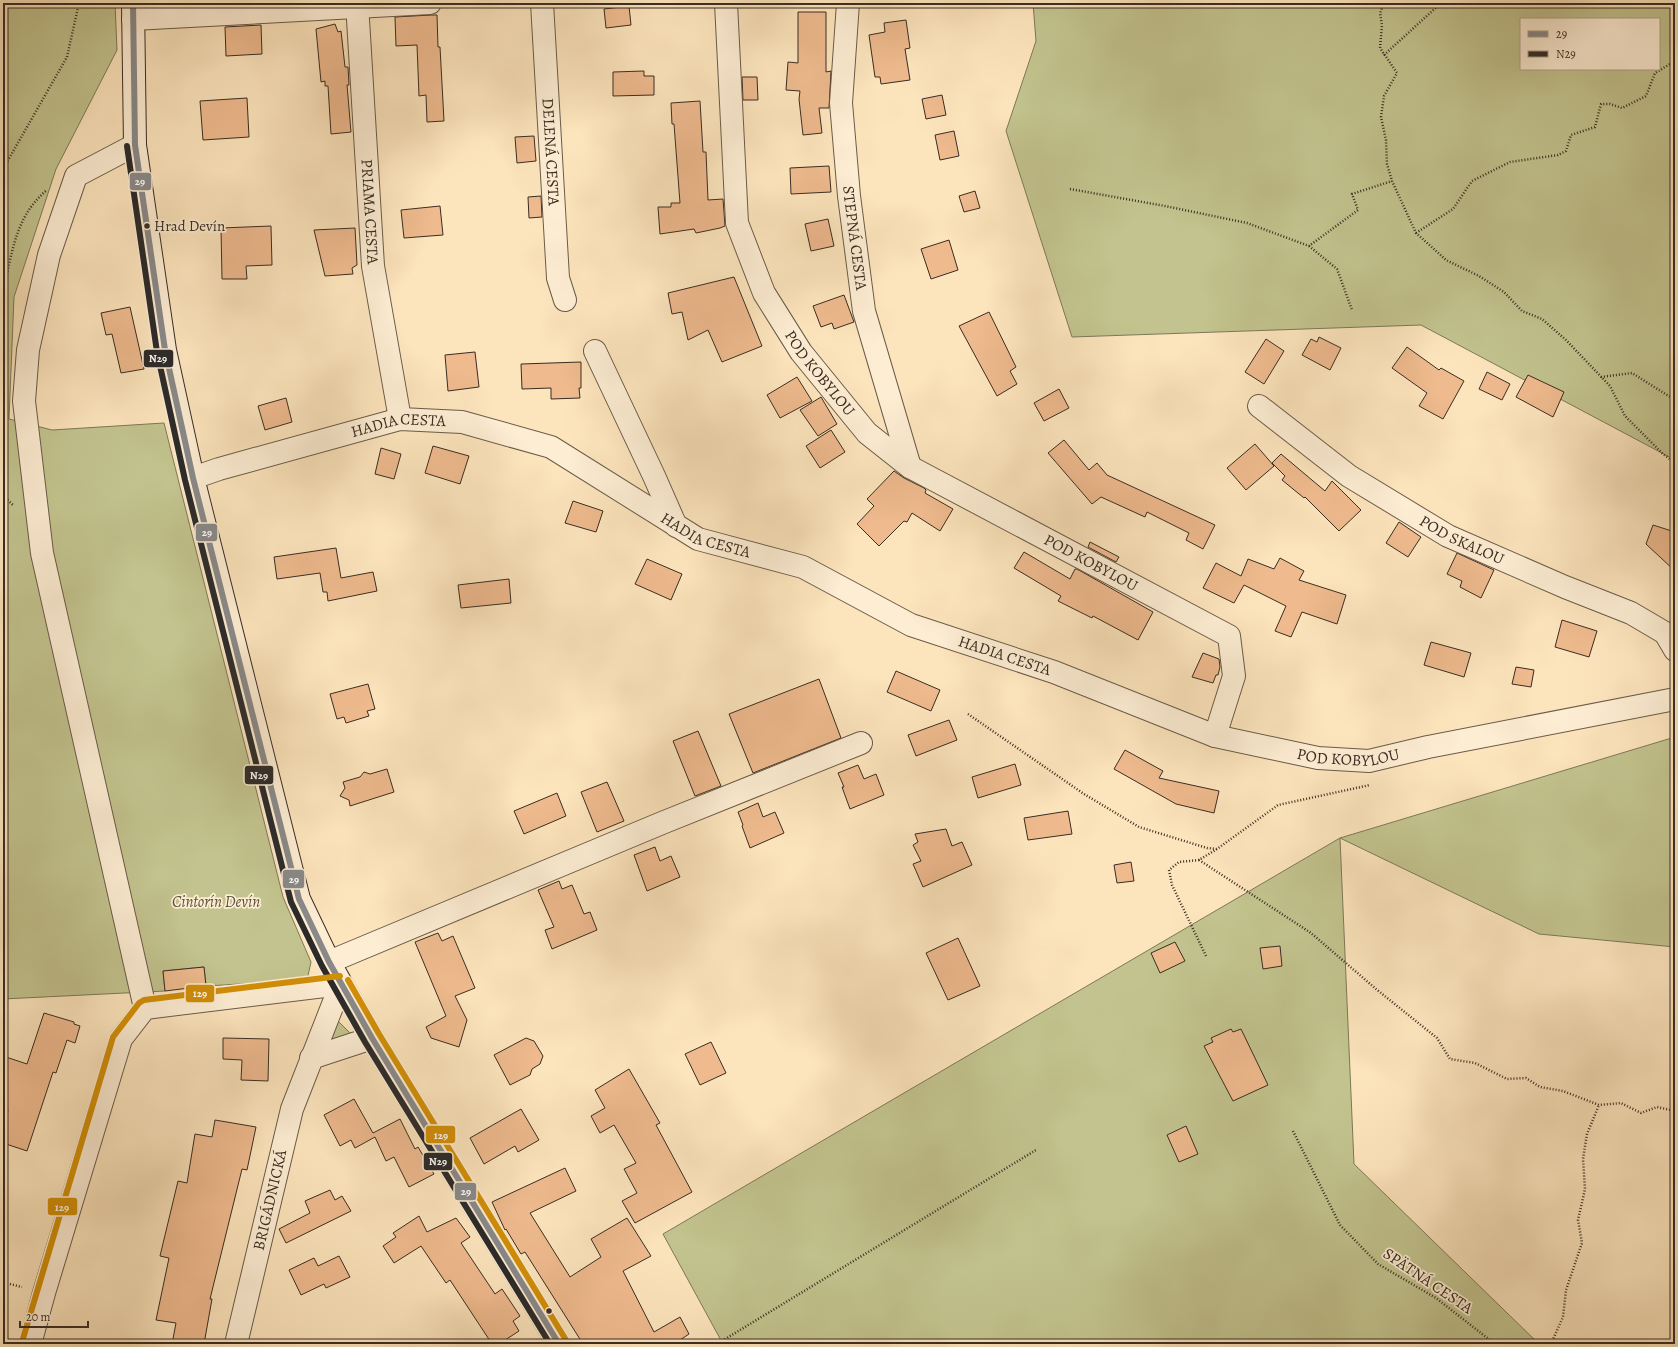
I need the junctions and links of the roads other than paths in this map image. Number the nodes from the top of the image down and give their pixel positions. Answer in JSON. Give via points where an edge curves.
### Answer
{"nodes":[{"id":1,"x":430,"y":3,"type":"edge"},
{"id":2,"x":542,"y":3,"type":"edge"},
{"id":3,"x":726,"y":3,"type":"edge"},
{"id":4,"x":848,"y":3,"type":"edge"},
{"id":5,"x":358,"y":5,"type":"edge"},
{"id":6,"x":133,"y":11,"type":"edge"},
{"id":7,"x":135,"y":145,"type":"junction"},
{"id":8,"x":565,"y":300,"type":"dead end"},
{"id":9,"x":595,"y":351,"type":"dead end"},
{"id":10,"x":1259,"y":406,"type":"dead end"},
{"id":11,"x":400,"y":419,"type":"junction"},
{"id":12,"x":910,"y":467,"type":"junction"},
{"id":13,"x":193,"y":478,"type":"junction"},
{"id":14,"x":676,"y":526,"type":"junction"},
{"id":15,"x":1675,"y":650,"type":"edge"},
{"id":16,"x":1675,"y":699,"type":"edge"},
{"id":17,"x":1215,"y":736,"type":"junction"},
{"id":18,"x":861,"y":743,"type":"dead end"},
{"id":19,"x":329,"y":962,"type":"junction"},
{"id":20,"x":341,"y":984,"type":"junction"},
{"id":21,"x":145,"y":1008,"type":"junction"},
{"id":22,"x":372,"y":1038,"type":"junction"},
{"id":23,"x":311,"y":1058,"type":"junction"},
{"id":24,"x":30,"y":1344,"type":"edge"},
{"id":25,"x":236,"y":1344,"type":"edge"},
{"id":26,"x":559,"y":1344,"type":"edge"}],
"edges":[{"from":1,"to":5,"type":"street"},
{"from":2,"to":8,"type":"street","name":"DELENÁ CESTA","via":[[558,278]]},
{"from":3,"to":12,"type":"street","name":"POD KOBYLOU","via":[[737,223],[764,293],[801,352],[867,433]]},
{"from":4,"to":12,"type":"street","name":"STEPNÁ CESTA","via":[[841,103],[849,196],[864,311]]},
{"from":5,"to":6,"type":"street"},
{"from":5,"to":11,"type":"street","name":"PRIAMA CESTA","via":[[373,266]]},
{"from":6,"to":7,"type":"street"},
{"from":7,"to":13,"type":"street","via":[[165,350]]},
{"from":7,"to":21,"type":"street","via":[[76,176],[49,255],[28,350],[24,400],[42,553]]},
{"from":9,"to":14,"type":"street"},
{"from":10,"to":15,"type":"street","name":"POD SKALOU","via":[[1349,476],[1448,536],[1631,613],[1665,634]]},
{"from":11,"to":13,"type":"street","name":"HADIA CESTA"},
{"from":11,"to":14,"type":"street","name":"HADIA CESTA","via":[[462,422],[551,447]]},
{"from":12,"to":17,"type":"street","name":"POD KOBYLOU","via":[[1229,636],[1234,676]]},
{"from":13,"to":19,"type":"street","via":[[299,899]]},
{"from":14,"to":17,"type":"street","name":"HADIA CESTA","via":[[698,539],[803,567],[911,625],[1054,672]]},
{"from":16,"to":17,"type":"street","name":"POD KOBYLOU","via":[[1428,747],[1369,761],[1318,758]]},
{"from":18,"to":19,"type":"street"},
{"from":19,"to":20,"type":"street"},
{"from":20,"to":21,"type":"street"},
{"from":20,"to":22,"type":"street"},
{"from":20,"to":23,"type":"street","name":"BRIGÁDNICKÁ"},
{"from":21,"to":24,"type":"street","via":[[122,1039]]},
{"from":22,"to":23,"type":"street"},
{"from":22,"to":26,"type":"street"},
{"from":23,"to":25,"type":"street","name":"BRIGÁDNICKÁ","via":[[292,1109]]}]}
